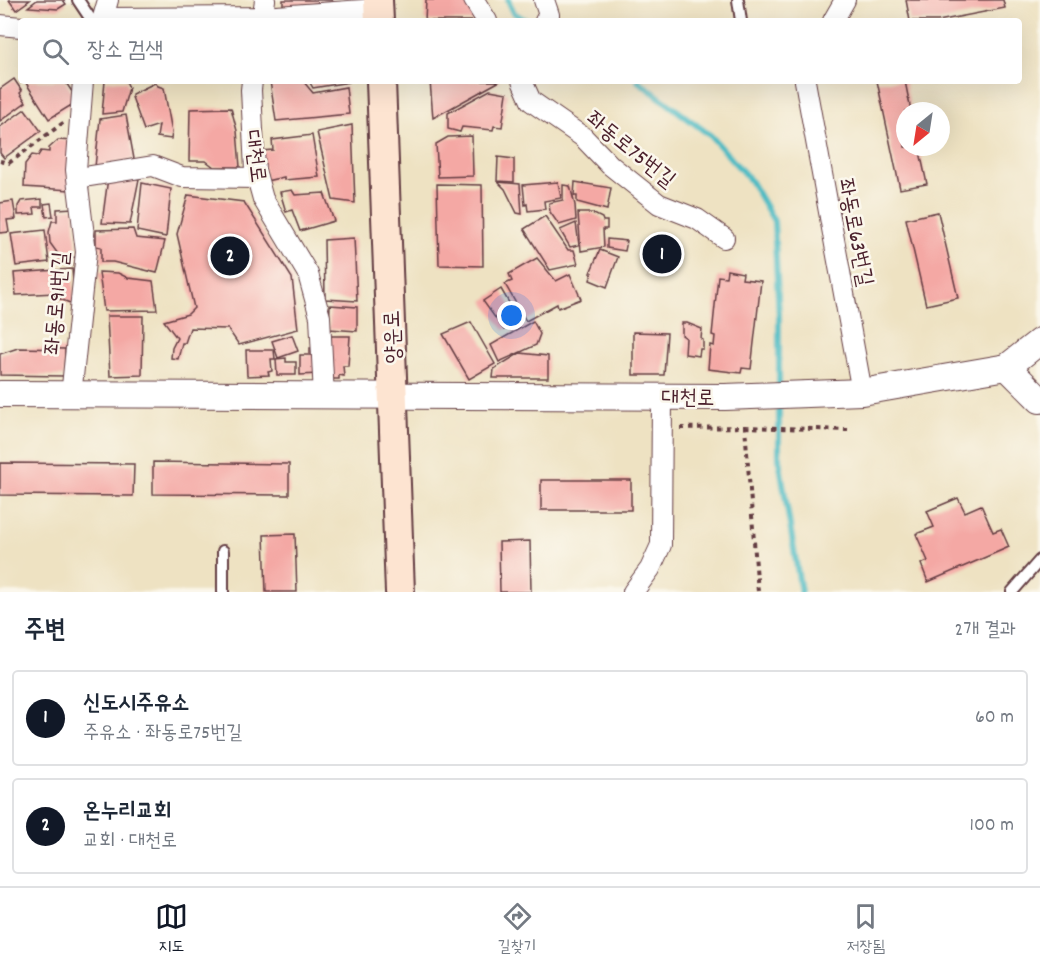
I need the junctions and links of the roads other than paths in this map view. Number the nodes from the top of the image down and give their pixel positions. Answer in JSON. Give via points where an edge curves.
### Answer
{"nodes":[{"id":1,"x":78,"y":0,"type":"edge"},
{"id":2,"x":474,"y":0,"type":"edge"},
{"id":3,"x":738,"y":0,"type":"edge"},
{"id":4,"x":845,"y":0,"type":"edge"},
{"id":5,"x":378,"y":10,"type":"edge"},
{"id":6,"x":263,"y":12,"type":"edge"},
{"id":7,"x":101,"y":15,"type":"edge"},
{"id":8,"x":485,"y":18,"type":"edge"},
{"id":9,"x":741,"y":18,"type":"edge"},
{"id":10,"x":835,"y":18,"type":"edge"},
{"id":11,"x":0,"y":25,"type":"edge"},
{"id":12,"x":18,"y":27,"type":"edge"},
{"id":13,"x":83,"y":84,"type":"edge"},
{"id":14,"x":252,"y":84,"type":"edge"},
{"id":15,"x":381,"y":84,"type":"edge"},
{"id":16,"x":523,"y":84,"type":"edge"},
{"id":17,"x":806,"y":84,"type":"edge"},
{"id":18,"x":78,"y":178,"type":"junction"},
{"id":19,"x":257,"y":178,"type":"junction"},
{"id":20,"x":724,"y":238,"type":"dead end"},
{"id":21,"x":1040,"y":341,"type":"edge"},
{"id":22,"x":1007,"y":367,"type":"junction"},
{"id":23,"x":862,"y":392,"type":"junction"},
{"id":24,"x":10,"y":394,"type":"edge"},
{"id":25,"x":71,"y":396,"type":"junction"},
{"id":26,"x":393,"y":396,"type":"junction"},
{"id":27,"x":662,"y":396,"type":"junction"},
{"id":28,"x":324,"y":397,"type":"junction"},
{"id":29,"x":1040,"y":400,"type":"edge"},
{"id":30,"x":0,"y":412,"type":"edge"},
{"id":31,"x":223,"y":551,"type":"dead end"},
{"id":32,"x":1040,"y":560,"type":"edge"},
{"id":33,"x":223,"y":592,"type":"edge"},
{"id":34,"x":400,"y":592,"type":"edge"},
{"id":35,"x":633,"y":592,"type":"edge"},
{"id":36,"x":1012,"y":592,"type":"edge"}],
"edges":[{"from":1,"to":7,"type":"lane"},
{"from":2,"to":8,"type":"street"},
{"from":3,"to":9,"type":"lane"},
{"from":4,"to":10,"type":"street"},
{"from":5,"to":6,"type":"street"},
{"from":6,"to":7,"type":"street"},
{"from":11,"to":12,"type":"street"},
{"from":13,"to":18,"type":"street","name":"좌동로91번길"},
{"from":14,"to":19,"type":"street","name":"대천로"},
{"from":15,"to":26,"type":"main road","name":"양운로"},
{"from":16,"to":20,"type":"street","name":"좌동로75번길","via":[[531,101],[583,137],[610,165],[659,204],[697,219]]},
{"from":17,"to":23,"type":"street","name":"좌동로63번길"},
{"from":18,"to":19,"type":"street","via":[[153,166],[182,177]]},
{"from":18,"to":25,"type":"street","name":"좌동로91번길","via":[[86,252]]},
{"from":19,"to":28,"type":"street","name":"대천로","via":[[263,199],[308,274],[320,317]]},
{"from":21,"to":22,"type":"street","name":"대천로"},
{"from":22,"to":23,"type":"street","name":"대천로"},
{"from":22,"to":29,"type":"street"},
{"from":23,"to":27,"type":"street","name":"대천로"},
{"from":24,"to":25,"type":"street","name":"대천로"},
{"from":24,"to":30,"type":"street"},
{"from":25,"to":28,"type":"street","name":"대천로"},
{"from":26,"to":27,"type":"street","name":"대천로"},
{"from":26,"to":28,"type":"street","name":"대천로"},
{"from":26,"to":34,"type":"main road","name":"양운로"},
{"from":27,"to":35,"type":"street","via":[[661,545]]},
{"from":31,"to":33,"type":"lane"},
{"from":32,"to":36,"type":"lane"}]}
